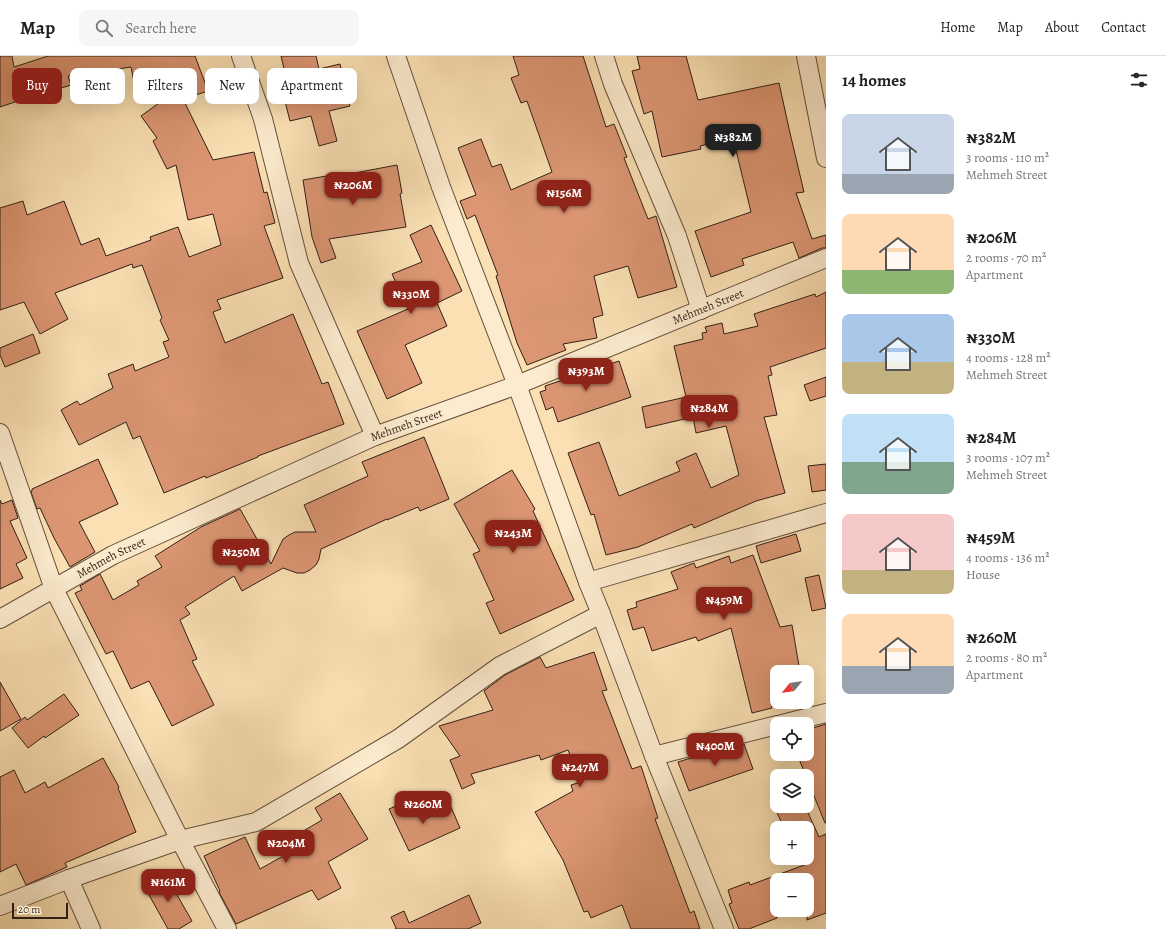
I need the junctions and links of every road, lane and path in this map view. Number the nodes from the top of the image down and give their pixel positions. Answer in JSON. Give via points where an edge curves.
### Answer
{"nodes":[{"id":1,"x":241,"y":56,"type":"edge"},
{"id":2,"x":396,"y":56,"type":"edge"},
{"id":3,"x":604,"y":56,"type":"edge"},
{"id":4,"x":806,"y":56,"type":"edge"},
{"id":5,"x":826,"y":158,"type":"edge"},
{"id":6,"x":826,"y":258,"type":"edge"},
{"id":7,"x":701,"y":310,"type":"junction"},
{"id":8,"x":517,"y":385,"type":"junction"},
{"id":9,"x":0,"y":433,"type":"edge"},
{"id":10,"x":374,"y":436,"type":"junction"},
{"id":11,"x":826,"y":513,"type":"edge"},
{"id":12,"x":588,"y":582,"type":"junction"},
{"id":13,"x":54,"y":589,"type":"junction"},
{"id":14,"x":601,"y":614,"type":"junction"},
{"id":15,"x":0,"y":619,"type":"edge"},
{"id":16,"x":826,"y":713,"type":"edge"},
{"id":17,"x":810,"y":717,"type":"edge"},
{"id":18,"x":770,"y":727,"type":"edge"},
{"id":19,"x":654,"y":756,"type":"junction"},
{"id":20,"x":180,"y":840,"type":"junction"},
{"id":21,"x":69,"y":879,"type":"junction"},
{"id":22,"x":0,"y":906,"type":"edge"},
{"id":23,"x":91,"y":929,"type":"edge"},
{"id":24,"x":227,"y":929,"type":"edge"},
{"id":25,"x":724,"y":929,"type":"edge"}],
"edges":[{"from":1,"to":10,"type":"street","via":[[264,119],[299,263]]},
{"from":2,"to":8,"type":"street","via":[[441,187]]},
{"from":3,"to":7,"type":"street","via":[[613,84],[677,236]]},
{"from":4,"to":5,"type":"street"},
{"from":6,"to":7,"type":"street","name":"Mehmeh Street"},
{"from":7,"to":8,"type":"street","name":"Mehmeh Street"},
{"from":8,"to":10,"type":"street","name":"Mehmeh Street"},
{"from":8,"to":12,"type":"street"},
{"from":9,"to":13,"type":"street"},
{"from":10,"to":13,"type":"street","name":"Mehmeh Street","via":[[113,555]]},
{"from":11,"to":12,"type":"street"},
{"from":12,"to":14,"type":"street"},
{"from":13,"to":15,"type":"street","name":"Mehmeh Street"},
{"from":13,"to":20,"type":"street"},
{"from":14,"to":19,"type":"street"},
{"from":14,"to":20,"type":"street","via":[[500,666],[398,738],[256,822]]},
{"from":16,"to":17,"type":"street"},
{"from":18,"to":19,"type":"street"},
{"from":19,"to":25,"type":"street"},
{"from":20,"to":21,"type":"street"},
{"from":20,"to":24,"type":"street"},
{"from":21,"to":22,"type":"street"},
{"from":21,"to":23,"type":"street"}]}
